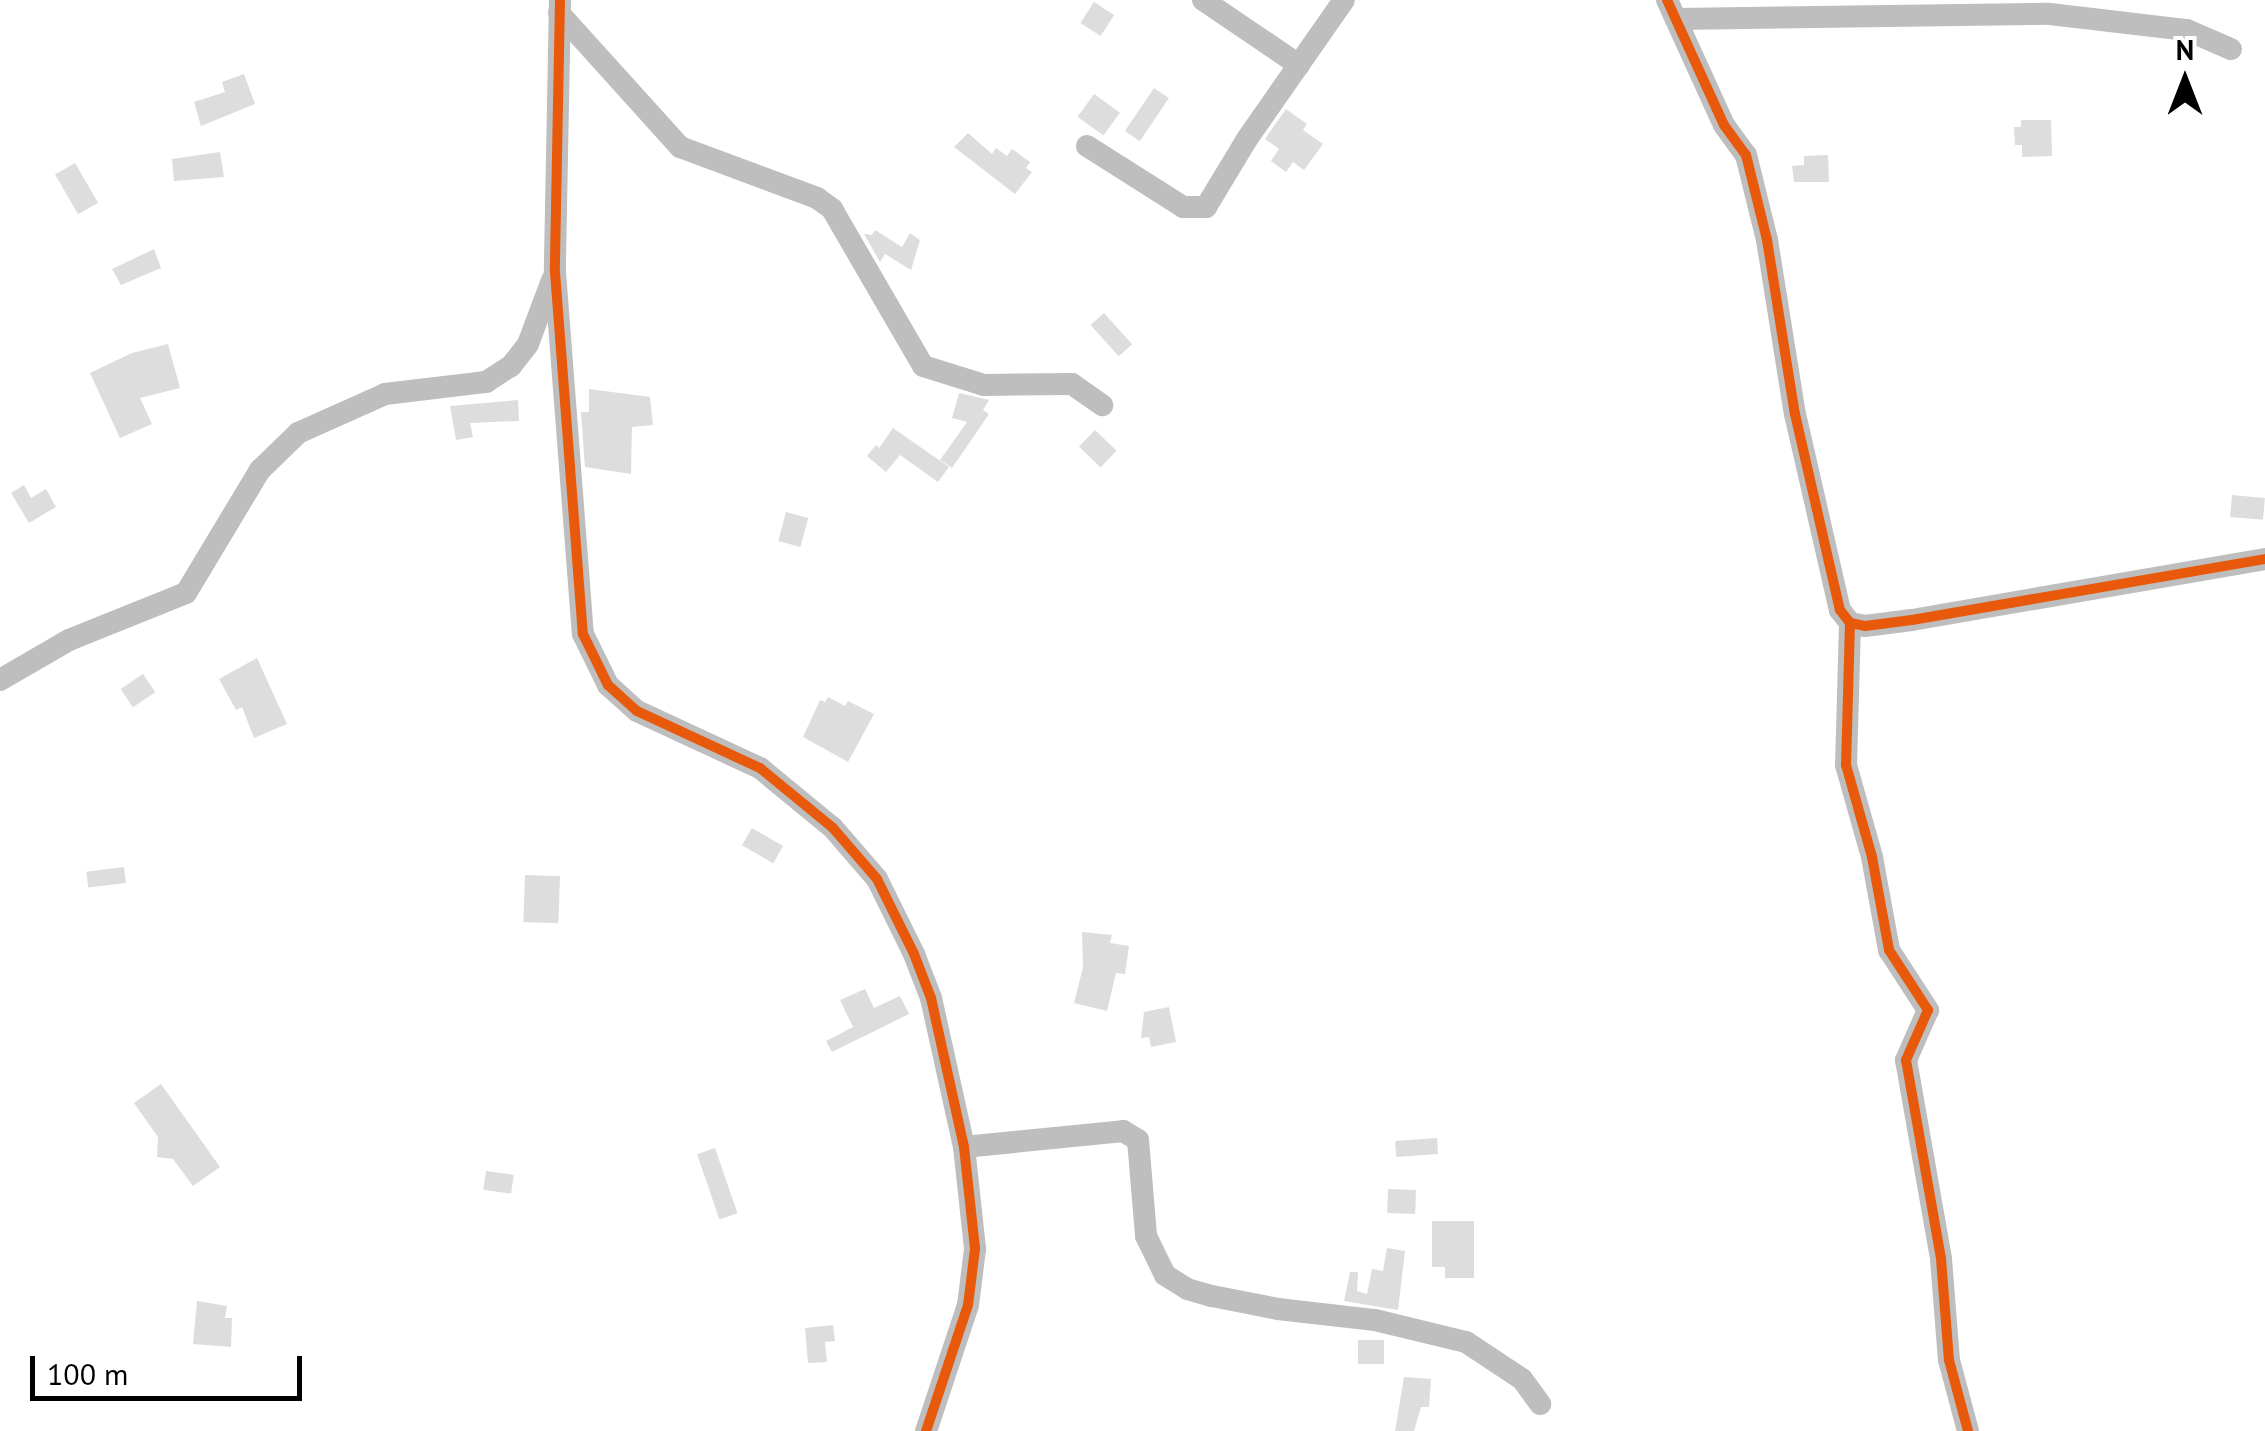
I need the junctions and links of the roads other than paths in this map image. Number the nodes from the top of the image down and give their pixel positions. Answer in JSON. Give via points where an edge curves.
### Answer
{"nodes":[{"id":1,"x":1203,"y":0,"type":"edge"},
{"id":2,"x":1344,"y":0,"type":"edge"},
{"id":3,"x":559,"y":7,"type":"edge"},
{"id":4,"x":1671,"y":10,"type":"edge"},
{"id":5,"x":2231,"y":50,"type":"dead end"},
{"id":6,"x":1299,"y":65,"type":"junction"},
{"id":7,"x":1087,"y":146,"type":"dead end"},
{"id":8,"x":555,"y":272,"type":"junction"},
{"id":9,"x":1102,"y":405,"type":"dead end"},
{"id":10,"x":2265,"y":559,"type":"edge"},
{"id":11,"x":1850,"y":623,"type":"junction"},
{"id":12,"x":0,"y":680,"type":"edge"},
{"id":13,"x":964,"y":1147,"type":"junction"},
{"id":14,"x":1540,"y":1404,"type":"dead end"},
{"id":15,"x":926,"y":1431,"type":"edge"},
{"id":16,"x":1968,"y":1431,"type":"edge"}],
"edges":[{"from":1,"to":6,"type":"street"},
{"from":2,"to":6,"type":"street"},
{"from":3,"to":8,"type":"street"},
{"from":3,"to":9,"type":"street","via":[[680,147],[832,209],[923,366],[984,385],[1072,384]]},
{"from":4,"to":5,"type":"street","via":[[2050,14],[2187,30]]},
{"from":4,"to":11,"type":"street","via":[[1752,174],[1799,431],[1840,610]]},
{"from":6,"to":7,"type":"street","via":[[1206,207],[1183,206]]},
{"from":8,"to":12,"type":"street","via":[[528,344],[511,366],[486,382],[385,394],[298,433],[260,470],[186,593],[69,640]]},
{"from":8,"to":13,"type":"street","via":[[583,634],[593,661],[637,712],[760,768],[834,828],[877,879],[931,998]]},
{"from":10,"to":11,"type":"street","via":[[1912,620]]},
{"from":11,"to":16,"type":"street","via":[[1846,765],[1888,950],[1928,1010],[1906,1060],[1941,1260],[1949,1360]]},
{"from":13,"to":14,"type":"street","via":[[1122,1131],[1138,1140],[1146,1236],[1166,1275],[1212,1296],[1375,1320],[1466,1342],[1522,1380]]},
{"from":13,"to":15,"type":"street","via":[[974,1282]]}]}
